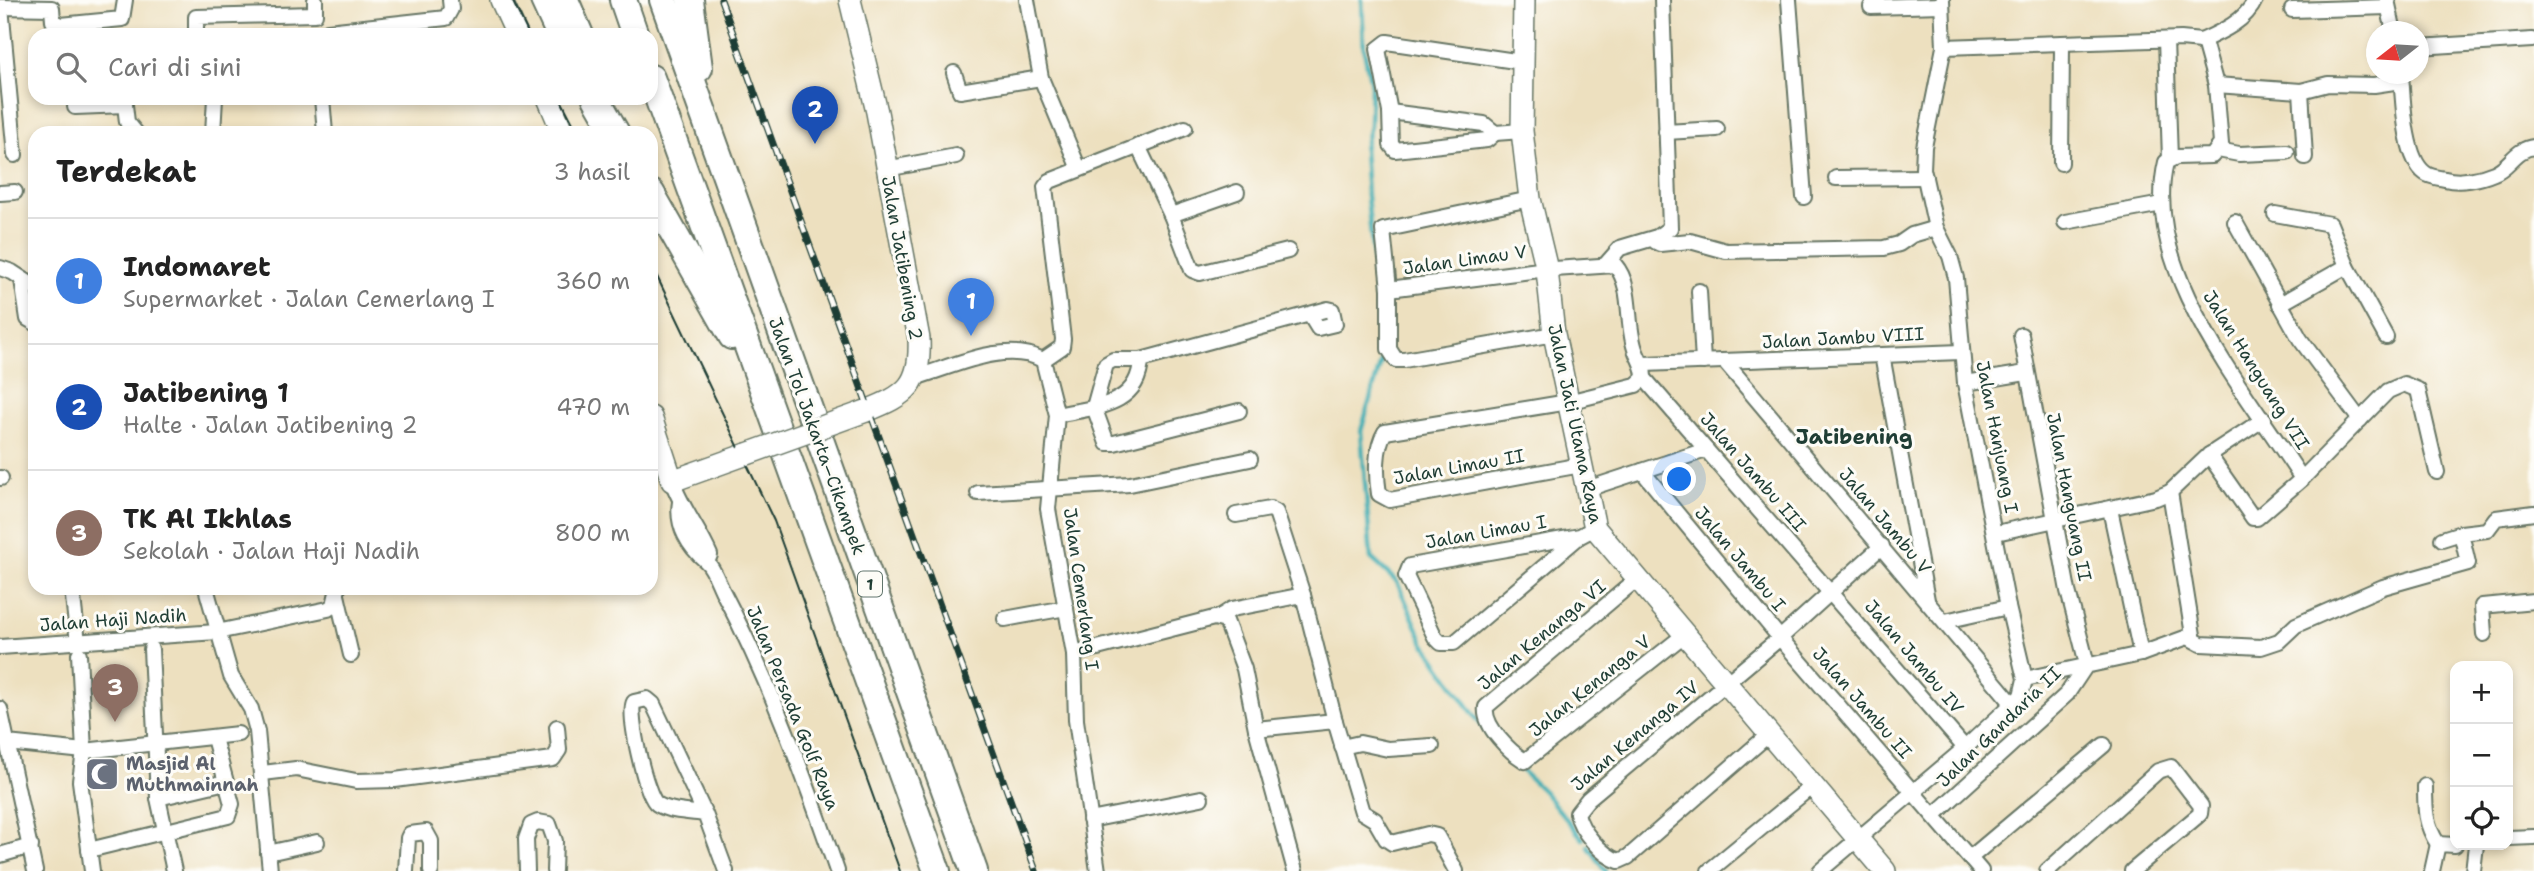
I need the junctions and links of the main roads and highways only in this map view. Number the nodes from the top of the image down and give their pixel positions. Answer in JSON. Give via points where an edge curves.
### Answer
{"nodes":[{"id":1,"x":544,"y":0,"type":"edge"},
{"id":2,"x":565,"y":0,"type":"edge"},
{"id":3,"x":623,"y":0,"type":"edge"},
{"id":4,"x":663,"y":0,"type":"edge"},
{"id":5,"x":690,"y":0,"type":"edge"},
{"id":6,"x":557,"y":28,"type":"edge"},
{"id":7,"x":577,"y":28,"type":"edge"},
{"id":8,"x":633,"y":28,"type":"edge"},
{"id":9,"x":658,"y":97,"type":"edge"},
{"id":10,"x":601,"y":105,"type":"edge"},
{"id":11,"x":609,"y":105,"type":"edge"},
{"id":12,"x":706,"y":115,"type":"junction"},
{"id":13,"x":614,"y":126,"type":"edge"},
{"id":14,"x":617,"y":126,"type":"edge"},
{"id":15,"x":658,"y":205,"type":"edge"},
{"id":16,"x":769,"y":402,"type":"junction"},
{"id":17,"x":937,"y":871,"type":"edge"},
{"id":18,"x":974,"y":871,"type":"edge"}],
"edges":[{"from":1,"to":6,"type":"highway"},
{"from":2,"to":7,"type":"highway"},
{"from":3,"to":8,"type":"highway"},
{"from":4,"to":12,"type":"highway","name":"Jalan Tol Jakarta–Cikampek","number":"1"},
{"from":5,"to":12,"type":"highway"},
{"from":9,"to":16,"type":"highway","name":"Jalan Tol Jakarta–Cikampek","number":"1"},
{"from":10,"to":13,"type":"highway"},
{"from":11,"to":14,"type":"highway"},
{"from":12,"to":18,"type":"highway","name":"Jalan Tol Jakarta–Cikampek","number":"1"},
{"from":15,"to":16,"type":"highway"},
{"from":16,"to":17,"type":"highway","name":"Jalan Tol Jakarta–Cikampek","number":"1"}]}
